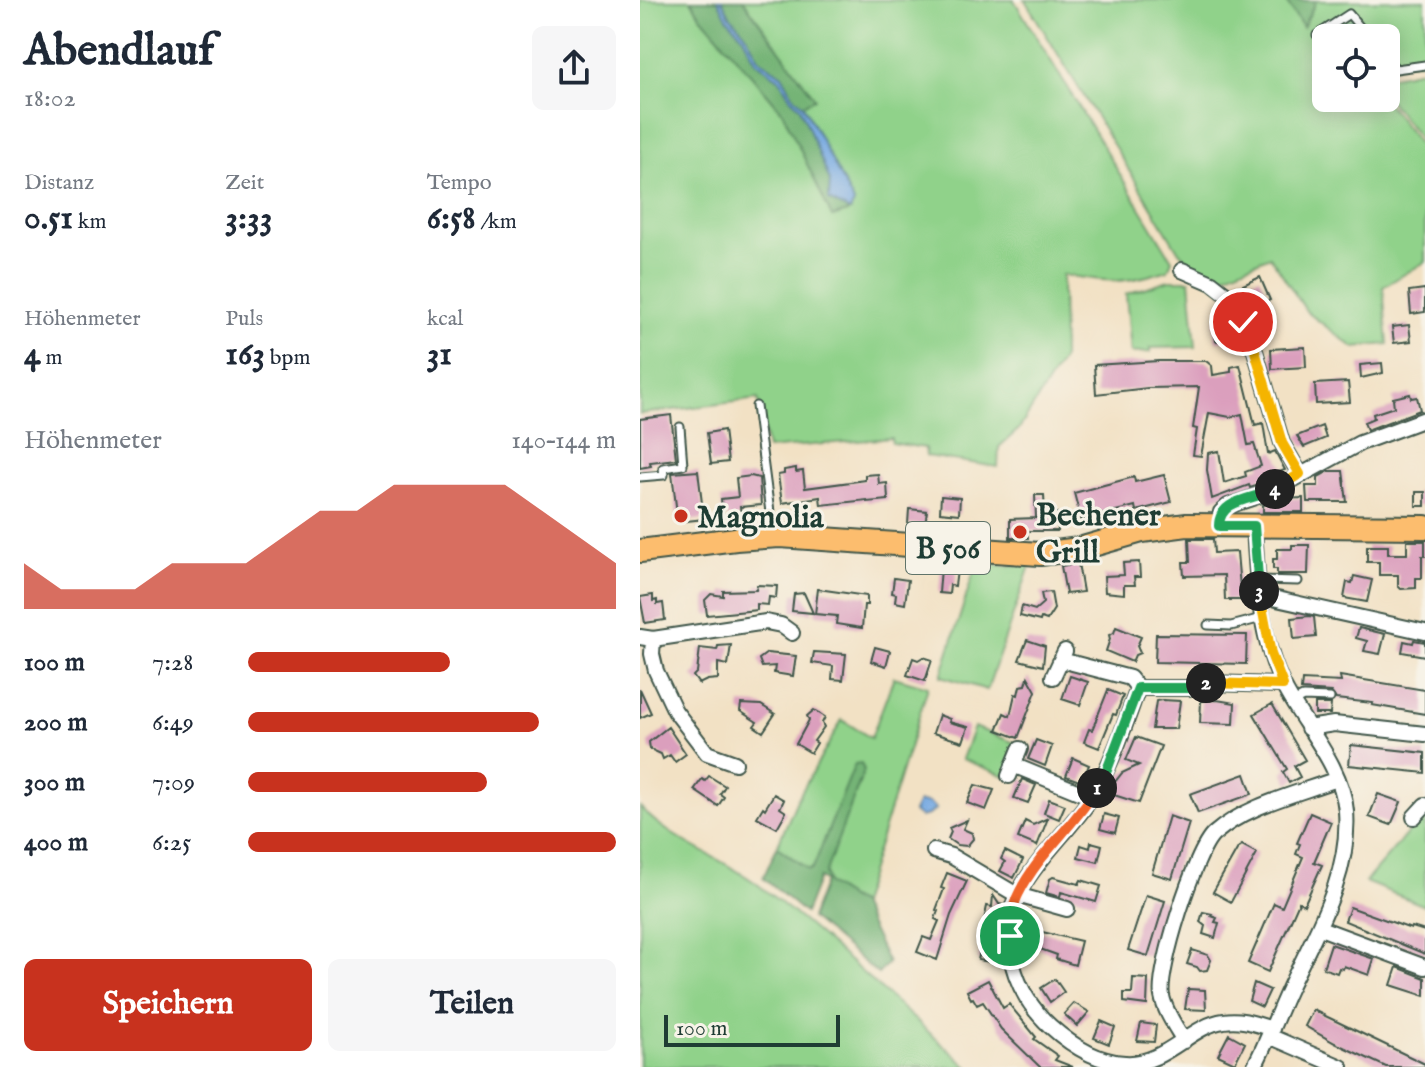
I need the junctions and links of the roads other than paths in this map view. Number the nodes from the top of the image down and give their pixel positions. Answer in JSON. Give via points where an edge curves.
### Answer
{"nodes":[{"id":1,"x":1334,"y":24,"type":"edge"},
{"id":2,"x":1357,"y":24,"type":"edge"},
{"id":3,"x":1425,"y":65,"type":"edge"},
{"id":4,"x":1400,"y":68,"type":"edge"},
{"id":5,"x":1182,"y":270,"type":"dead end"},
{"id":6,"x":756,"y":406,"type":"dead end"},
{"id":7,"x":1425,"y":419,"type":"edge"},
{"id":8,"x":680,"y":427,"type":"dead end"},
{"id":9,"x":1300,"y":474,"type":"junction"},
{"id":10,"x":640,"y":477,"type":"edge"},
{"id":11,"x":1219,"y":526,"type":"junction"},
{"id":12,"x":1254,"y":526,"type":"junction"},
{"id":13,"x":1425,"y":527,"type":"edge"},
{"id":14,"x":774,"y":537,"type":"junction"},
{"id":15,"x":640,"y":551,"type":"edge"},
{"id":16,"x":1298,"y":581,"type":"dead end"},
{"id":17,"x":1258,"y":588,"type":"junction"},
{"id":18,"x":1262,"y":618,"type":"junction"},
{"id":19,"x":1208,"y":625,"type":"dead end"},
{"id":20,"x":1425,"y":632,"type":"edge"},
{"id":21,"x":792,"y":633,"type":"dead end"},
{"id":22,"x":646,"y":638,"type":"edge"},
{"id":23,"x":1053,"y":677,"type":"dead end"},
{"id":24,"x":1283,"y":685,"type":"junction"},
{"id":25,"x":1138,"y":688,"type":"junction"},
{"id":26,"x":1330,"y":698,"type":"dead end"},
{"id":27,"x":1293,"y":702,"type":"junction"},
{"id":28,"x":1308,"y":728,"type":"junction"},
{"id":29,"x":1425,"y":734,"type":"edge"},
{"id":30,"x":1020,"y":749,"type":"dead end"},
{"id":31,"x":735,"y":763,"type":"dead end"},
{"id":32,"x":1337,"y":779,"type":"junction"},
{"id":33,"x":1091,"y":797,"type":"junction"},
{"id":34,"x":1425,"y":805,"type":"edge"},
{"id":35,"x":1414,"y":817,"type":"dead end"},
{"id":36,"x":934,"y":851,"type":"dead end"},
{"id":37,"x":1017,"y":895,"type":"junction"},
{"id":38,"x":1067,"y":909,"type":"dead end"},
{"id":39,"x":1320,"y":928,"type":"junction"},
{"id":40,"x":1425,"y":967,"type":"edge"},
{"id":41,"x":1270,"y":1032,"type":"junction"},
{"id":42,"x":1184,"y":1041,"type":"junction"},
{"id":43,"x":1125,"y":1065,"type":"edge"},
{"id":44,"x":1254,"y":1067,"type":"edge"},
{"id":45,"x":1341,"y":1067,"type":"edge"}],
"edges":[{"from":1,"to":2,"type":"lane","via":[[1349,14]]},
{"from":3,"to":4,"type":"lane"},
{"from":5,"to":9,"type":"street","via":[[1230,297],[1255,351],[1282,443]]},
{"from":6,"to":14,"type":"lane"},
{"from":7,"to":9,"type":"street","via":[[1360,443]]},
{"from":8,"to":10,"type":"lane","via":[[683,465],[663,468],[664,475]]},
{"from":9,"to":11,"type":"street","via":[[1270,492],[1228,506]]},
{"from":11,"to":12,"type":"main road","number":"B 506"},
{"from":11,"to":14,"type":"main road","number":"B 506","via":[[1165,527],[1055,553],[974,555]]},
{"from":12,"to":13,"type":"main road","number":"B 506"},
{"from":12,"to":17,"type":"street"},
{"from":14,"to":15,"type":"main road","number":"B 506"},
{"from":16,"to":17,"type":"lane"},
{"from":17,"to":18,"type":"street"},
{"from":17,"to":20,"type":"street"},
{"from":18,"to":19,"type":"lane"},
{"from":18,"to":24,"type":"street"},
{"from":21,"to":22,"type":"street","via":[[766,622]]},
{"from":22,"to":31,"type":"street","via":[[675,711],[707,753]]},
{"from":23,"to":25,"type":"street","via":[[1063,655],[1130,678]]},
{"from":24,"to":25,"type":"street"},
{"from":24,"to":27,"type":"street"},
{"from":25,"to":33,"type":"street","via":[[1107,770]]},
{"from":26,"to":27,"type":"lane"},
{"from":27,"to":28,"type":"street"},
{"from":28,"to":29,"type":"street","via":[[1334,724]]},
{"from":28,"to":32,"type":"street"},
{"from":30,"to":33,"type":"street","via":[[1011,771]]},
{"from":32,"to":39,"type":"street","via":[[1346,811],[1345,847]]},
{"from":32,"to":42,"type":"street","via":[[1233,819],[1210,837],[1191,875],[1162,974],[1161,996]]},
{"from":33,"to":37,"type":"street"},
{"from":34,"to":35,"type":"street"},
{"from":36,"to":37,"type":"street"},
{"from":37,"to":38,"type":"street"},
{"from":37,"to":43,"type":"street","via":[[1010,950],[1023,993],[1059,1035],[1085,1052]]},
{"from":39,"to":40,"type":"street"},
{"from":39,"to":41,"type":"street"},
{"from":41,"to":42,"type":"street","via":[[1240,1020],[1221,1021]]},
{"from":41,"to":44,"type":"street"},
{"from":41,"to":45,"type":"street"},
{"from":42,"to":43,"type":"street","via":[[1154,1058]]}]}
